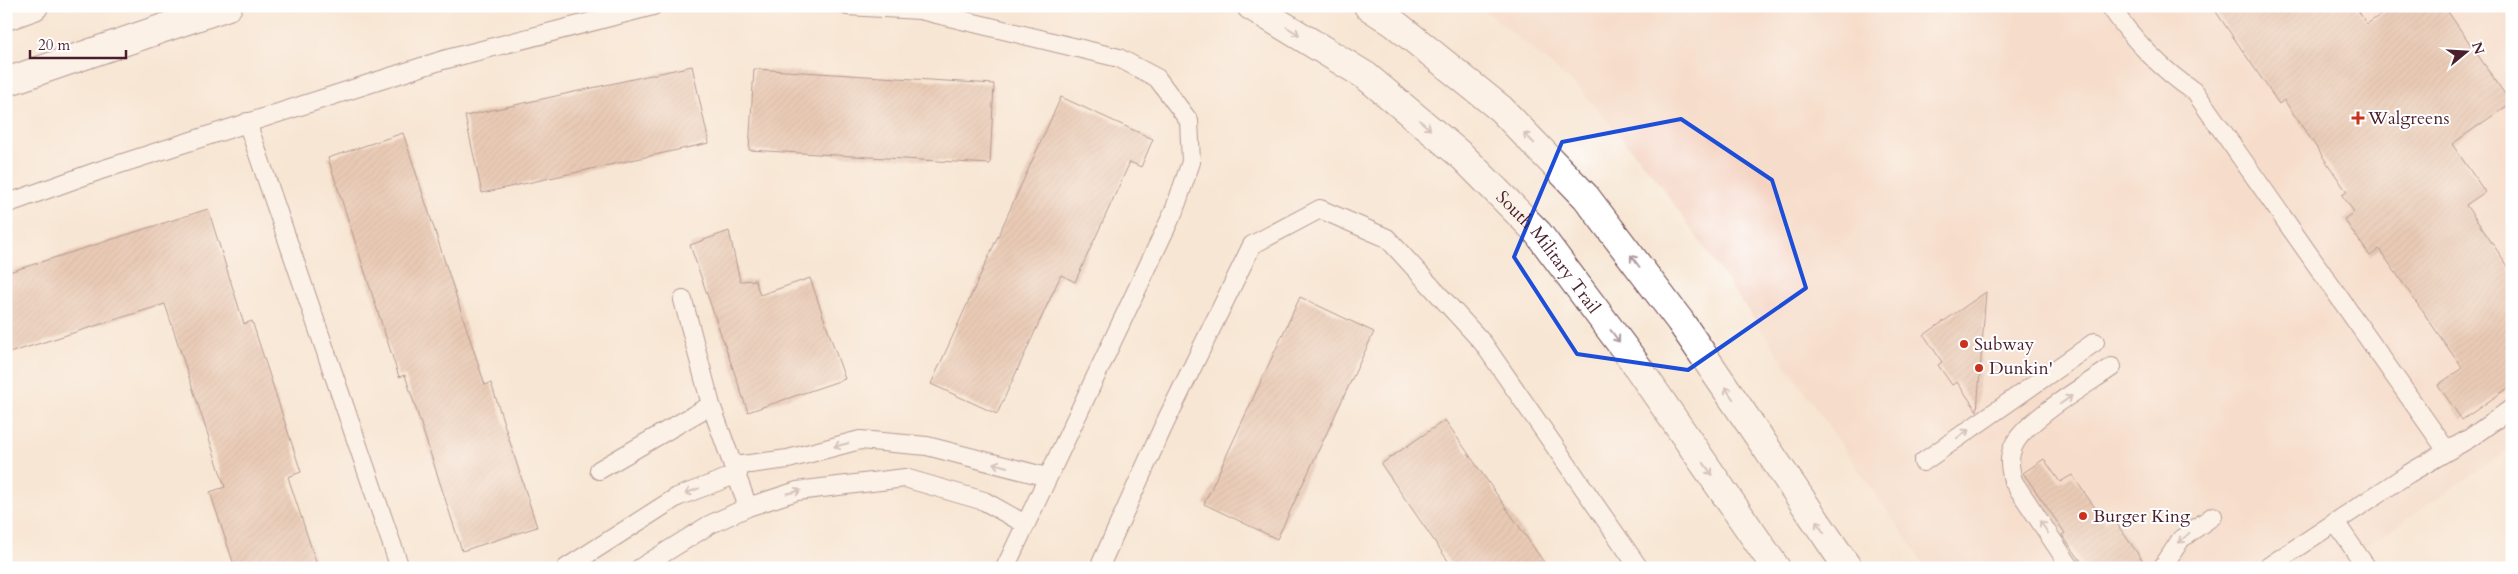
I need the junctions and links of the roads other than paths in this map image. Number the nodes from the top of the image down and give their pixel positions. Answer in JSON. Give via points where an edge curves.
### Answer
{"nodes":[{"id":1,"x":34,"y":6,"type":"edge"},
{"id":2,"x":228,"y":6,"type":"edge"},
{"id":3,"x":653,"y":6,"type":"edge"},
{"id":4,"x":847,"y":6,"type":"edge"},
{"id":5,"x":1251,"y":6,"type":"edge"},
{"id":6,"x":1368,"y":6,"type":"edge"},
{"id":7,"x":2110,"y":6,"type":"edge"},
{"id":8,"x":6,"y":16,"type":"edge"},
{"id":9,"x":6,"y":82,"type":"edge"},
{"id":10,"x":247,"y":122,"type":"junction"},
{"id":11,"x":6,"y":204,"type":"edge"},
{"id":12,"x":683,"y":300,"type":"dead end"},
{"id":13,"x":2095,"y":342,"type":"dead end"},
{"id":14,"x":2112,"y":367,"type":"dead end"},
{"id":15,"x":711,"y":405,"type":"junction"},
{"id":16,"x":2512,"y":408,"type":"edge"},
{"id":17,"x":2447,"y":451,"type":"junction"},
{"id":18,"x":1923,"y":462,"type":"dead end"},
{"id":19,"x":599,"y":470,"type":"dead end"},
{"id":20,"x":736,"y":470,"type":"junction"},
{"id":21,"x":1047,"y":477,"type":"junction"},
{"id":22,"x":748,"y":507,"type":"junction"},
{"id":23,"x":2213,"y":516,"type":"dead end"},
{"id":24,"x":2335,"y":522,"type":"junction"},
{"id":25,"x":1025,"y":524,"type":"junction"},
{"id":26,"x":400,"y":568,"type":"edge"},
{"id":27,"x":566,"y":568,"type":"edge"},
{"id":28,"x":640,"y":568,"type":"edge"},
{"id":29,"x":1005,"y":568,"type":"edge"},
{"id":30,"x":1099,"y":568,"type":"edge"},
{"id":31,"x":1639,"y":568,"type":"edge"},
{"id":32,"x":1776,"y":568,"type":"edge"},
{"id":33,"x":1848,"y":568,"type":"edge"},
{"id":34,"x":2071,"y":568,"type":"edge"},
{"id":35,"x":2162,"y":568,"type":"edge"},
{"id":36,"x":2266,"y":568,"type":"edge"},
{"id":37,"x":2367,"y":568,"type":"edge"}],
"edges":[{"from":1,"to":8,"type":"street"},
{"from":2,"to":9,"type":"street"},
{"from":3,"to":10,"type":"lane","via":[[443,60]]},
{"from":4,"to":21,"type":"lane","via":[[920,10],[1119,58],[1157,78],[1189,121],[1191,162],[1174,211]]},
{"from":5,"to":32,"type":"street","name":"South Military Trail","one_way":true,"via":[[1366,76],[1463,157],[1538,233],[1630,356]]},
{"from":33,"to":6,"type":"street","one_way":true,"via":[[1680,321],[1586,197],[1501,109]]},
{"from":7,"to":17,"type":"lane","via":[[2146,50],[2178,81],[2195,92]]},
{"from":10,"to":11,"type":"lane"},
{"from":10,"to":26,"type":"lane"},
{"from":12,"to":15,"type":"lane"},
{"from":18,"to":13,"type":"lane","one_way":true},
{"from":34,"to":14,"type":"lane","one_way":true,"via":[[2013,480],[2009,464],[2014,445],[2027,427]]},
{"from":15,"to":19,"type":"lane"},
{"from":15,"to":20,"type":"lane"},
{"from":16,"to":17,"type":"lane"},
{"from":17,"to":24,"type":"lane"},
{"from":21,"to":20,"type":"lane","one_way":true,"via":[[927,446],[860,440]]},
{"from":20,"to":22,"type":"lane"},
{"from":20,"to":27,"type":"lane","one_way":true,"via":[[677,497]]},
{"from":21,"to":25,"type":"lane"},
{"from":22,"to":25,"type":"lane","one_way":true,"via":[[797,491],[905,478],[984,501]]},
{"from":22,"to":28,"type":"lane","via":[[709,524]]},
{"from":23,"to":35,"type":"lane","one_way":true,"via":[[2181,539]]},
{"from":24,"to":36,"type":"lane"},
{"from":24,"to":37,"type":"lane"},
{"from":25,"to":29,"type":"lane"},
{"from":30,"to":31,"type":"lane","via":[[1252,245],[1320,210],[1387,238],[1483,343]]}]}
